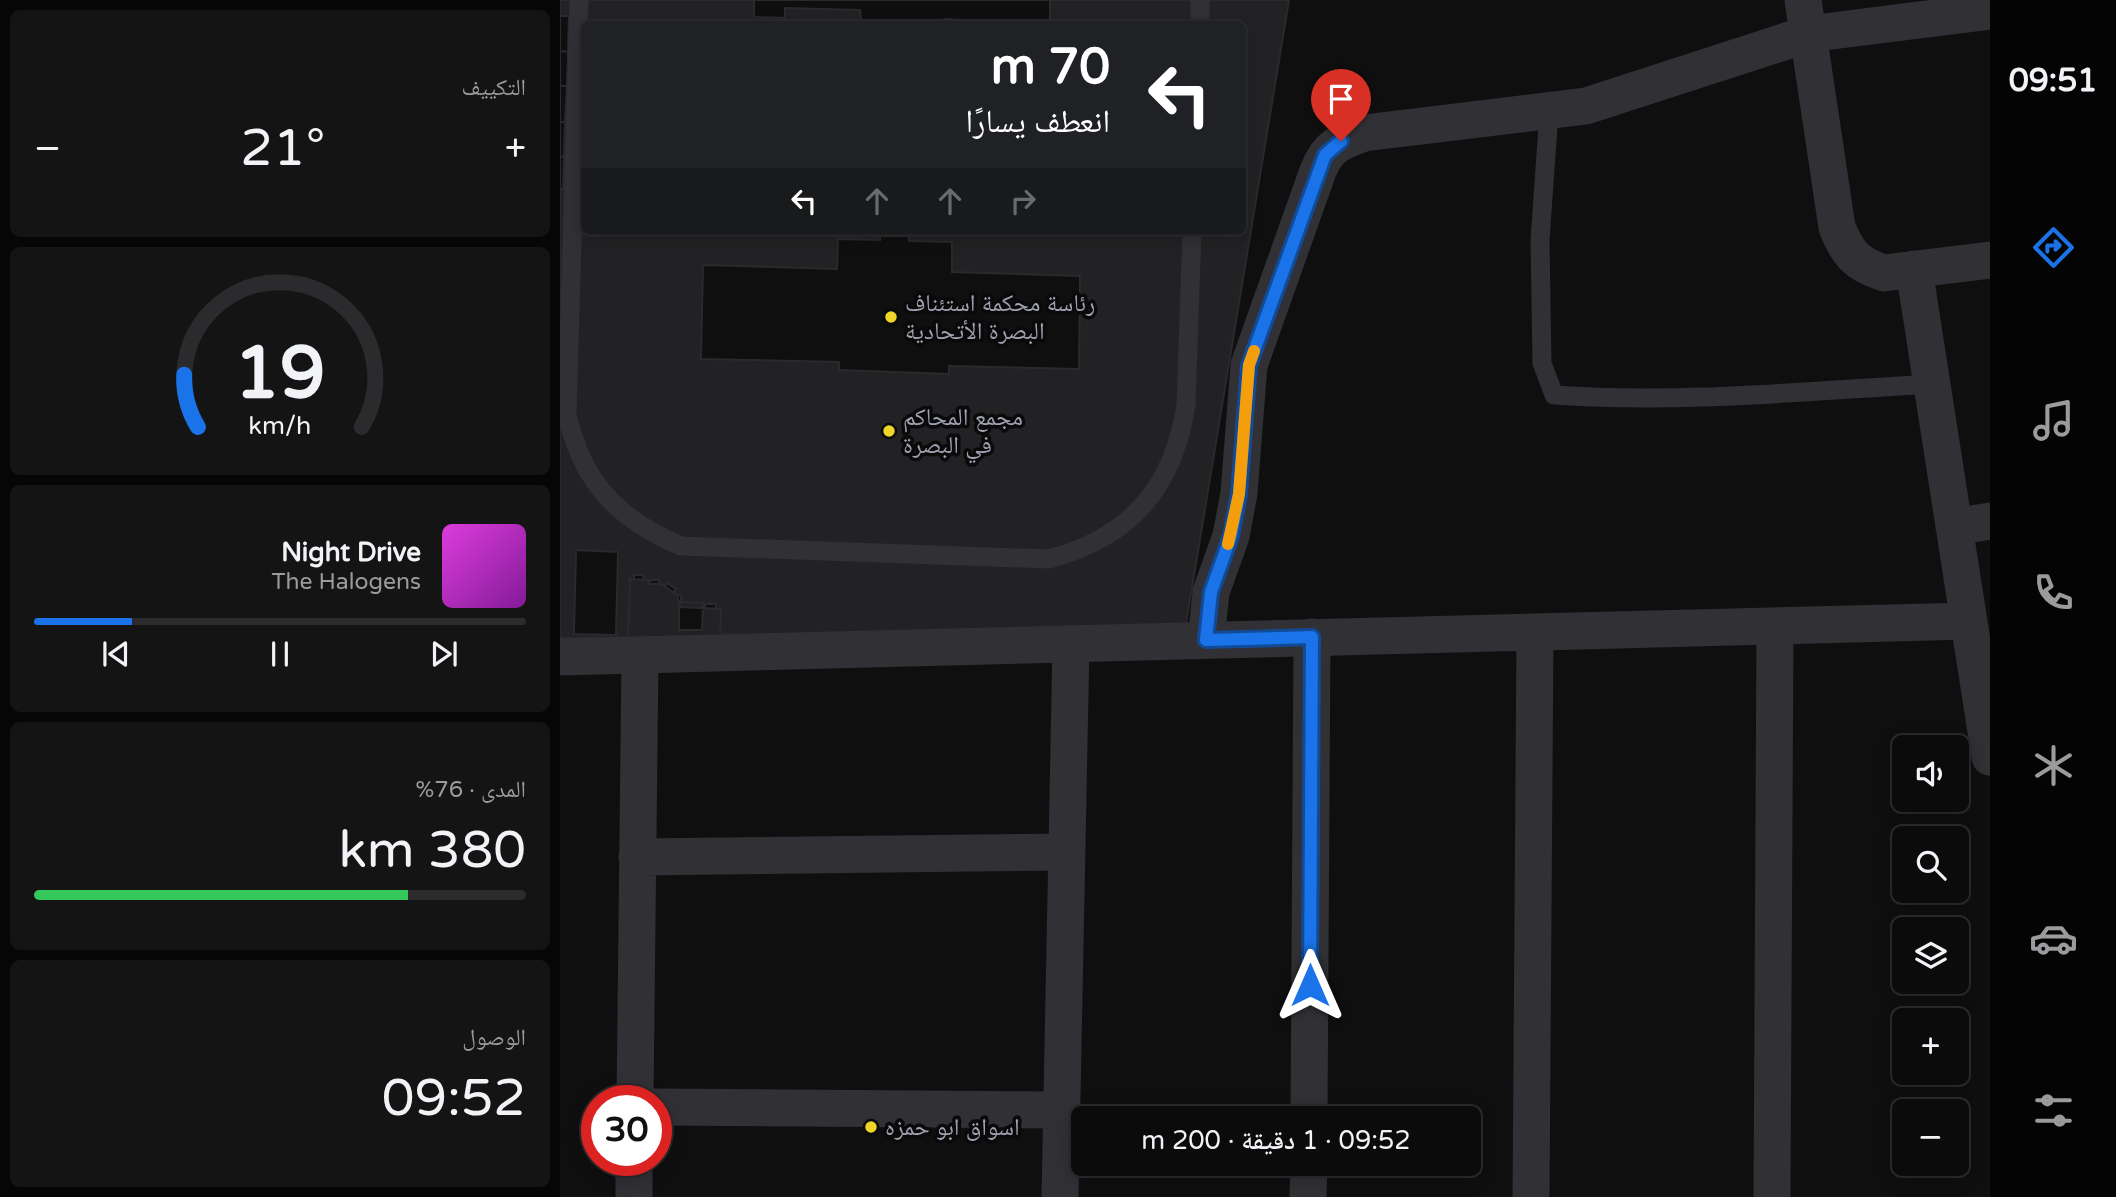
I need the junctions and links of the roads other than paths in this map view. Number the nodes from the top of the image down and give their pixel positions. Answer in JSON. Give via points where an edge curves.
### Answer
{"nodes":[{"id":1,"x":579,"y":0,"type":"edge"},
{"id":2,"x":1200,"y":0,"type":"edge"},
{"id":3,"x":1990,"y":11,"type":"edge"},
{"id":4,"x":1805,"y":17,"type":"edge"},
{"id":5,"x":1200,"y":21,"type":"edge"},
{"id":6,"x":1549,"y":112,"type":"junction"},
{"id":7,"x":1192,"y":235,"type":"edge"},
{"id":8,"x":1990,"y":260,"type":"edge"},
{"id":9,"x":1914,"y":269,"type":"junction"},
{"id":10,"x":1932,"y":384,"type":"junction"},
{"id":11,"x":1990,"y":521,"type":"edge"},
{"id":12,"x":1954,"y":527,"type":"junction"},
{"id":13,"x":1969,"y":621,"type":"junction"},
{"id":14,"x":1775,"y":626,"type":"junction"},
{"id":15,"x":1535,"y":632,"type":"junction"},
{"id":16,"x":1312,"y":637,"type":"junction"},
{"id":17,"x":1206,"y":640,"type":"junction"},
{"id":18,"x":1071,"y":644,"type":"junction"},
{"id":19,"x":640,"y":655,"type":"junction"},
{"id":20,"x":560,"y":657,"type":"edge"},
{"id":21,"x":1990,"y":757,"type":"edge"},
{"id":22,"x":1067,"y":852,"type":"junction"},
{"id":23,"x":637,"y":857,"type":"junction"},
{"id":24,"x":635,"y":1085,"type":"edge"},
{"id":25,"x":1309,"y":1106,"type":"edge"},
{"id":26,"x":672,"y":1107,"type":"edge"},
{"id":27,"x":1062,"y":1110,"type":"junction"},
{"id":28,"x":634,"y":1176,"type":"edge"},
{"id":29,"x":1308,"y":1176,"type":"edge"},
{"id":30,"x":634,"y":1197,"type":"edge"},
{"id":31,"x":1060,"y":1197,"type":"edge"},
{"id":32,"x":1308,"y":1197,"type":"edge"},
{"id":33,"x":1531,"y":1197,"type":"edge"},
{"id":34,"x":1772,"y":1197,"type":"edge"}],
"edges":[{"from":1,"to":7,"type":"lane","via":[[567,414],[579,455],[602,492],[637,525],[681,546],[1049,559],[1101,540],[1125,524],[1161,483],[1182,433]]},
{"from":2,"to":5,"type":"lane"},
{"from":3,"to":4,"type":"street"},
{"from":4,"to":6,"type":"street","via":[[1586,106]]},
{"from":4,"to":9,"type":"street","via":[[1836,227],[1853,257],[1868,268],[1884,273]]},
{"from":6,"to":10,"type":"lane","via":[[1540,240],[1542,363],[1554,395],[1609,399]]},
{"from":6,"to":17,"type":"street","via":[[1364,133],[1341,141],[1325,155],[1249,365],[1239,494],[1231,536],[1211,592]]},
{"from":8,"to":9,"type":"street"},
{"from":9,"to":10,"type":"street"},
{"from":10,"to":12,"type":"street"},
{"from":11,"to":12,"type":"street"},
{"from":12,"to":13,"type":"street"},
{"from":13,"to":14,"type":"street"},
{"from":13,"to":21,"type":"street"},
{"from":14,"to":15,"type":"street"},
{"from":14,"to":34,"type":"street"},
{"from":15,"to":16,"type":"street"},
{"from":15,"to":33,"type":"street"},
{"from":16,"to":17,"type":"street"},
{"from":16,"to":25,"type":"street"},
{"from":17,"to":18,"type":"street"},
{"from":18,"to":19,"type":"street"},
{"from":18,"to":22,"type":"street"},
{"from":19,"to":20,"type":"street"},
{"from":19,"to":23,"type":"street"},
{"from":22,"to":23,"type":"street"},
{"from":22,"to":27,"type":"street"},
{"from":23,"to":24,"type":"street"},
{"from":26,"to":27,"type":"street"},
{"from":27,"to":31,"type":"street"},
{"from":28,"to":30,"type":"street"},
{"from":29,"to":32,"type":"street"}]}
